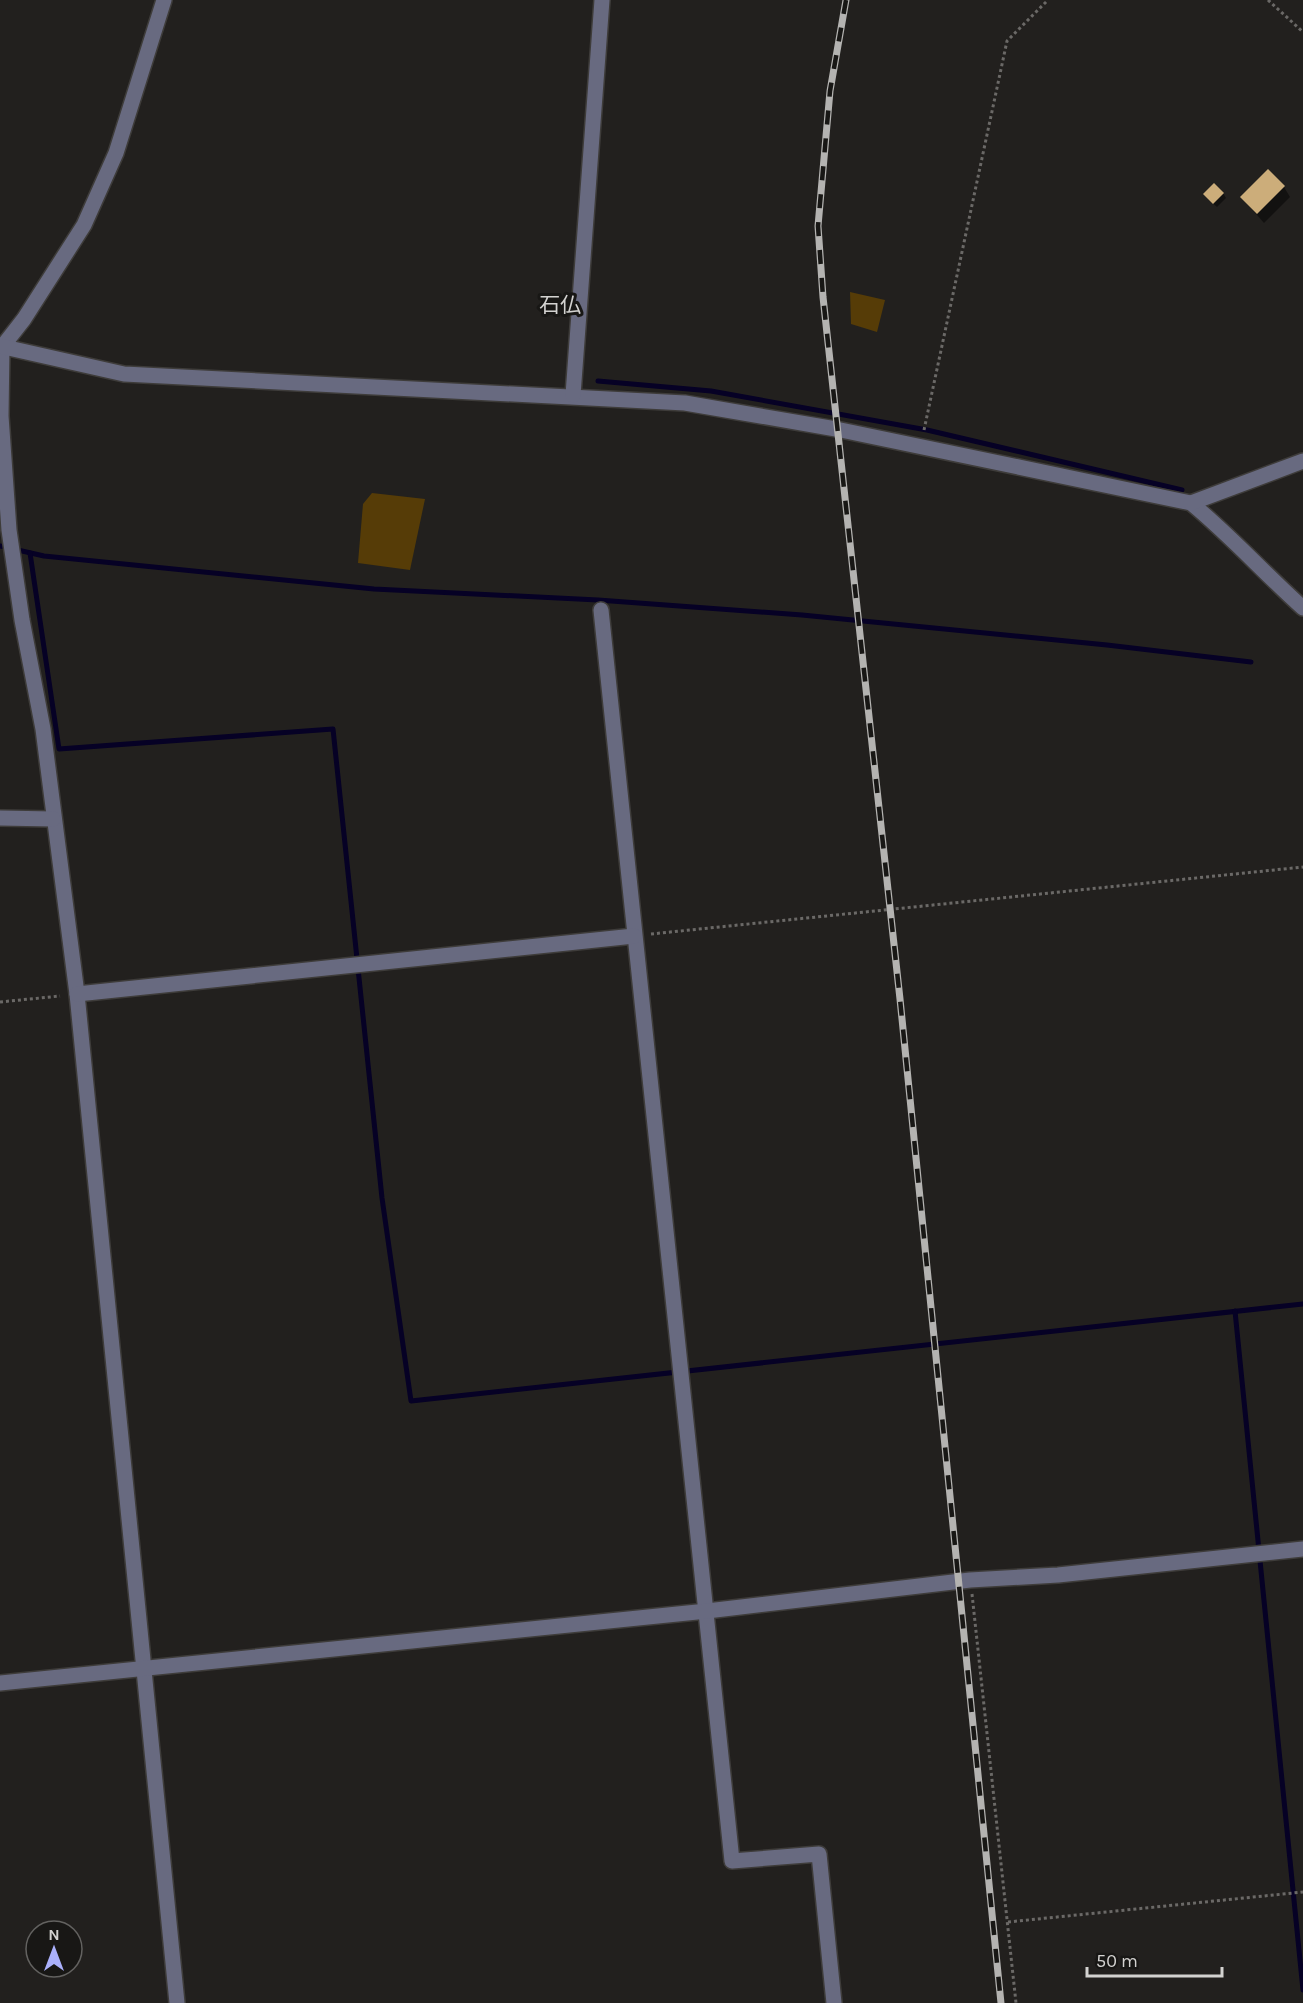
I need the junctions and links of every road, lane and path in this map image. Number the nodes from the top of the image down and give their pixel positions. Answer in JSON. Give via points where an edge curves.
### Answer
{"nodes":[{"id":1,"x":164,"y":0,"type":"edge"},
{"id":2,"x":602,"y":0,"type":"edge"},
{"id":3,"x":1048,"y":0,"type":"edge"},
{"id":4,"x":1268,"y":0,"type":"edge"},
{"id":5,"x":1303,"y":32,"type":"edge"},
{"id":6,"x":1,"y":347,"type":"edge"},
{"id":7,"x":573,"y":395,"type":"junction"},
{"id":8,"x":920,"y":446,"type":"junction"},
{"id":9,"x":1303,"y":461,"type":"edge"},
{"id":10,"x":1191,"y":503,"type":"junction"},
{"id":11,"x":1303,"y":608,"type":"edge"},
{"id":12,"x":601,"y":610,"type":"dead end"},
{"id":13,"x":0,"y":818,"type":"edge"},
{"id":14,"x":53,"y":819,"type":"junction"},
{"id":15,"x":1303,"y":867,"type":"edge"},
{"id":16,"x":634,"y":936,"type":"junction"},
{"id":17,"x":77,"y":994,"type":"junction"},
{"id":18,"x":0,"y":1002,"type":"edge"},
{"id":19,"x":1303,"y":1549,"type":"edge"},
{"id":20,"x":970,"y":1580,"type":"junction"},
{"id":21,"x":707,"y":1611,"type":"junction"},
{"id":22,"x":143,"y":1668,"type":"junction"},
{"id":23,"x":0,"y":1683,"type":"edge"},
{"id":24,"x":1303,"y":1892,"type":"edge"},
{"id":25,"x":1008,"y":1922,"type":"junction"},
{"id":26,"x":177,"y":2003,"type":"edge"},
{"id":27,"x":834,"y":2003,"type":"edge"},
{"id":28,"x":1016,"y":2003,"type":"edge"}],
"edges":[{"from":1,"to":6,"type":"street","via":[[116,153],[84,225],[24,319]]},
{"from":2,"to":7,"type":"street"},
{"from":3,"to":8,"type":"path","via":[[1007,41]]},
{"from":4,"to":5,"type":"path"},
{"from":6,"to":7,"type":"street","via":[[124,374]]},
{"from":6,"to":14,"type":"street","via":[[1,416],[9,530],[43,729]]},
{"from":7,"to":8,"type":"street","via":[[685,403]]},
{"from":8,"to":10,"type":"street"},
{"from":9,"to":10,"type":"street"},
{"from":10,"to":11,"type":"street","via":[[1232,537]]},
{"from":12,"to":16,"type":"street"},
{"from":13,"to":14,"type":"street"},
{"from":14,"to":17,"type":"street"},
{"from":15,"to":16,"type":"path"},
{"from":16,"to":17,"type":"street"},
{"from":16,"to":21,"type":"street"},
{"from":17,"to":18,"type":"path"},
{"from":17,"to":22,"type":"street"},
{"from":19,"to":20,"type":"street","via":[[1058,1575]]},
{"from":20,"to":21,"type":"street"},
{"from":20,"to":25,"type":"path"},
{"from":21,"to":22,"type":"street"},
{"from":21,"to":27,"type":"street","via":[[732,1861],[819,1854]]},
{"from":22,"to":23,"type":"street"},
{"from":22,"to":26,"type":"street"},
{"from":24,"to":25,"type":"path"},
{"from":25,"to":28,"type":"path"}]}
